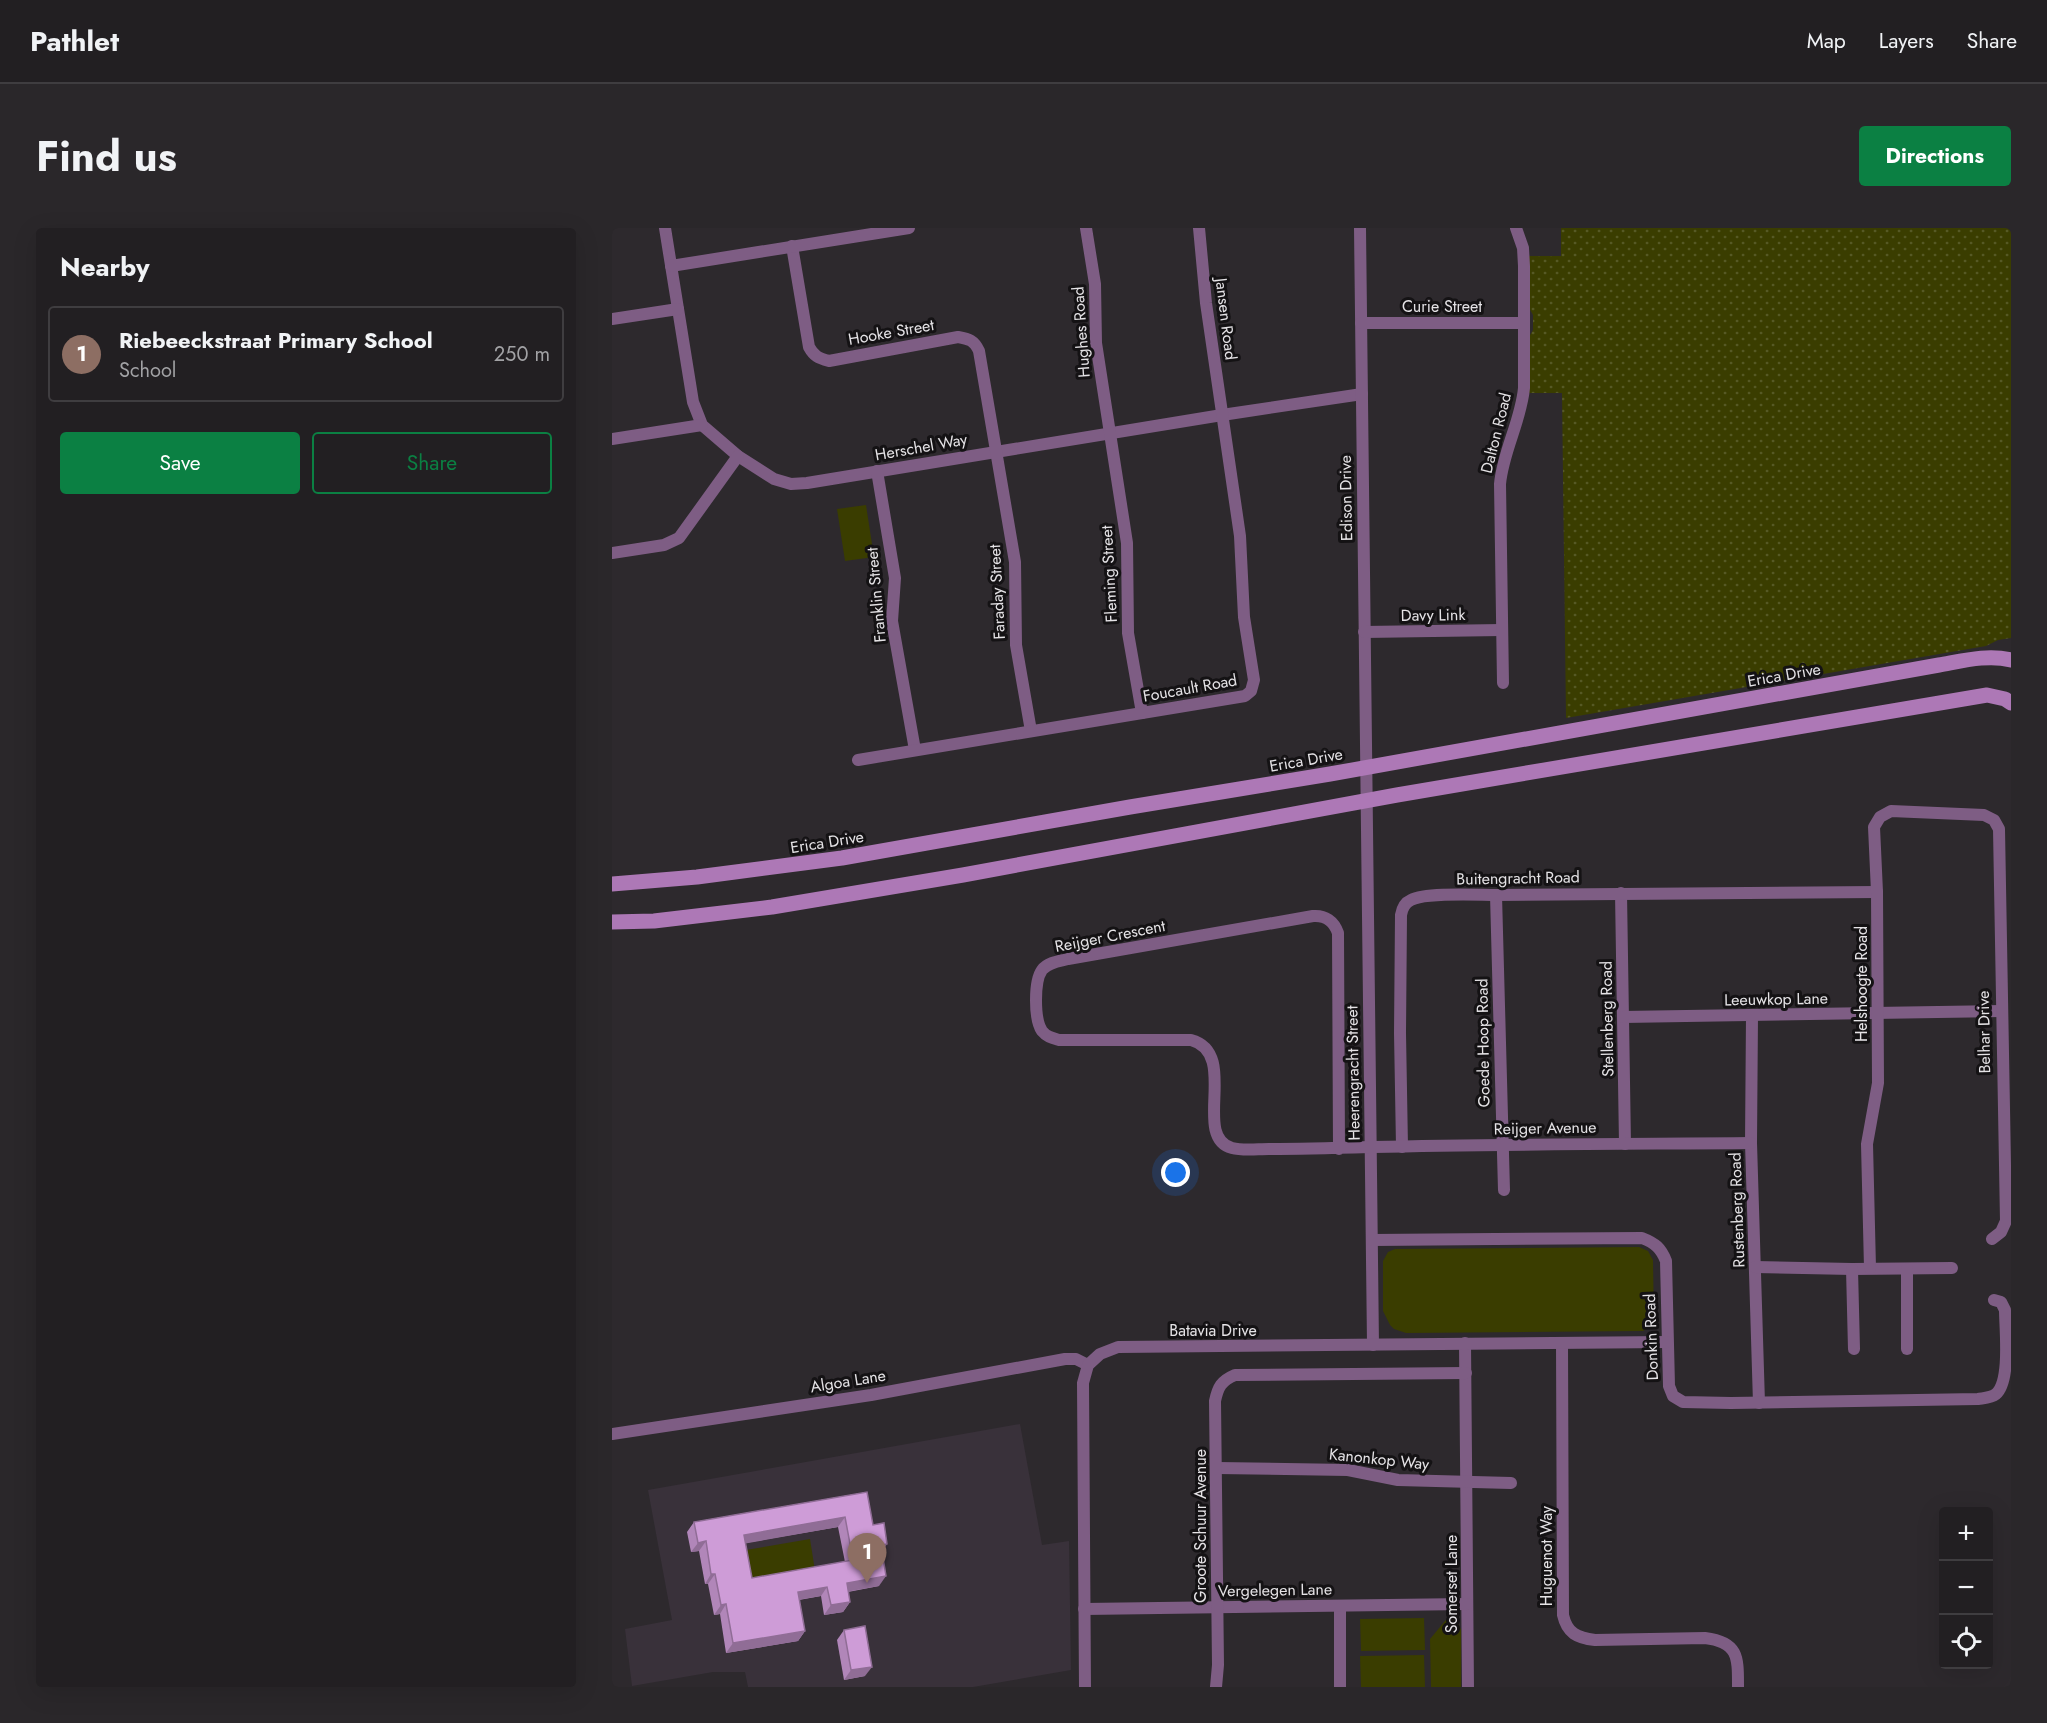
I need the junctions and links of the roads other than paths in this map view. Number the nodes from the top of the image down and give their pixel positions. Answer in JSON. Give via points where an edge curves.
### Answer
{"nodes":[{"id":1,"x":665,"y":228,"type":"edge"},
{"id":2,"x":909,"y":228,"type":"edge"},
{"id":3,"x":1086,"y":228,"type":"edge"},
{"id":4,"x":1199,"y":228,"type":"edge"},
{"id":5,"x":1360,"y":228,"type":"edge"},
{"id":6,"x":1516,"y":228,"type":"edge"},
{"id":7,"x":792,"y":246,"type":"junction"},
{"id":8,"x":671,"y":266,"type":"junction"},
{"id":9,"x":678,"y":309,"type":"junction"},
{"id":10,"x":612,"y":319,"type":"edge"},
{"id":11,"x":1361,"y":323,"type":"junction"},
{"id":12,"x":1524,"y":323,"type":"junction"},
{"id":13,"x":1362,"y":394,"type":"junction"},
{"id":14,"x":1222,"y":415,"type":"junction"},
{"id":15,"x":702,"y":425,"type":"junction"},
{"id":16,"x":1109,"y":433,"type":"junction"},
{"id":17,"x":612,"y":439,"type":"edge"},
{"id":18,"x":997,"y":451,"type":"junction"},
{"id":19,"x":738,"y":456,"type":"junction"},
{"id":20,"x":878,"y":471,"type":"junction"},
{"id":21,"x":612,"y":553,"type":"edge"},
{"id":22,"x":1502,"y":630,"type":"junction"},
{"id":23,"x":1364,"y":632,"type":"junction"},
{"id":24,"x":2007,"y":659,"type":"edge"},
{"id":25,"x":1503,"y":683,"type":"dead end"},
{"id":26,"x":2011,"y":703,"type":"edge"},
{"id":27,"x":1142,"y":713,"type":"junction"},
{"id":28,"x":1031,"y":731,"type":"junction"},
{"id":29,"x":915,"y":750,"type":"junction"},
{"id":30,"x":858,"y":760,"type":"dead end"},
{"id":31,"x":1366,"y":767,"type":"junction"},
{"id":32,"x":1367,"y":801,"type":"junction"},
{"id":33,"x":1994,"y":820,"type":"joint"},
{"id":34,"x":612,"y":884,"type":"edge"},
{"id":35,"x":1877,"y":892,"type":"junction"},
{"id":36,"x":1621,"y":893,"type":"junction"},
{"id":37,"x":1496,"y":895,"type":"junction"},
{"id":38,"x":612,"y":922,"type":"edge"},
{"id":39,"x":2002,"y":1011,"type":"junction"},
{"id":40,"x":1877,"y":1014,"type":"junction"},
{"id":41,"x":1752,"y":1016,"type":"junction"},
{"id":42,"x":1623,"y":1017,"type":"junction"},
{"id":43,"x":1751,"y":1143,"type":"junction"},
{"id":44,"x":1625,"y":1144,"type":"junction"},
{"id":45,"x":1502,"y":1145,"type":"junction"},
{"id":46,"x":1370,"y":1147,"type":"junction"},
{"id":47,"x":1402,"y":1147,"type":"junction"},
{"id":48,"x":1339,"y":1149,"type":"junction"},
{"id":49,"x":1504,"y":1190,"type":"dead end"},
{"id":50,"x":1992,"y":1239,"type":"dead end"},
{"id":51,"x":1372,"y":1240,"type":"junction"},
{"id":52,"x":1755,"y":1267,"type":"junction"},
{"id":53,"x":1870,"y":1268,"type":"junction"},
{"id":54,"x":1952,"y":1268,"type":"dead end"},
{"id":55,"x":1852,"y":1269,"type":"junction"},
{"id":56,"x":1907,"y":1269,"type":"junction"},
{"id":57,"x":1994,"y":1300,"type":"dead end"},
{"id":58,"x":1667,"y":1342,"type":"junction"},
{"id":59,"x":1465,"y":1343,"type":"junction"},
{"id":60,"x":1562,"y":1343,"type":"junction"},
{"id":61,"x":1373,"y":1345,"type":"junction"},
{"id":62,"x":1854,"y":1349,"type":"dead end"},
{"id":63,"x":1907,"y":1349,"type":"dead end"},
{"id":64,"x":1088,"y":1365,"type":"junction"},
{"id":65,"x":1466,"y":1373,"type":"junction"},
{"id":66,"x":1759,"y":1403,"type":"junction"},
{"id":67,"x":612,"y":1434,"type":"edge"},
{"id":68,"x":1216,"y":1468,"type":"junction"},
{"id":69,"x":1467,"y":1482,"type":"junction"},
{"id":70,"x":1511,"y":1483,"type":"dead end"},
{"id":71,"x":1467,"y":1604,"type":"junction"},
{"id":72,"x":1340,"y":1606,"type":"junction"},
{"id":73,"x":1216,"y":1607,"type":"junction"},
{"id":74,"x":1084,"y":1609,"type":"junction"},
{"id":75,"x":1085,"y":1687,"type":"edge"},
{"id":76,"x":1216,"y":1687,"type":"edge"},
{"id":77,"x":1340,"y":1687,"type":"edge"},
{"id":78,"x":1468,"y":1687,"type":"edge"},
{"id":79,"x":1738,"y":1687,"type":"edge"}],
"edges":[{"from":1,"to":8,"type":"street"},
{"from":2,"to":7,"type":"street"},
{"from":3,"to":16,"type":"street","name":"Hughes Road"},
{"from":4,"to":14,"type":"street","name":"Jansen Road"},
{"from":5,"to":11,"type":"street","name":"Edison Drive"},
{"from":6,"to":12,"type":"street","name":"Dalton Road","via":[[1523,248]]},
{"from":7,"to":8,"type":"street"},
{"from":7,"to":18,"type":"street","name":"Hooke Street","via":[[808,347],[813,355],[829,360],[958,337],[970,339],[979,351]]},
{"from":8,"to":9,"type":"street"},
{"from":9,"to":10,"type":"street"},
{"from":9,"to":15,"type":"street","via":[[693,402]]},
{"from":11,"to":12,"type":"street","name":"Curie Street"},
{"from":11,"to":13,"type":"street","name":"Edison Drive"},
{"from":12,"to":22,"type":"street","name":"Dalton Road","via":[[1523,404],[1501,469]]},
{"from":13,"to":14,"type":"street","name":"Herschel Way"},
{"from":13,"to":23,"type":"street","name":"Edison Drive"},
{"from":14,"to":16,"type":"street","name":"Herschel Way"},
{"from":14,"to":27,"type":"street","name":"Foucault Road","via":[[1239,527],[1244,617],[1254,684],[1245,696]]},
{"from":15,"to":17,"type":"street"},
{"from":15,"to":19,"type":"street","name":"Herschel Way"},
{"from":16,"to":18,"type":"street","name":"Herschel Way"},
{"from":16,"to":27,"type":"street","name":"Fleming Street","via":[[1127,543],[1128,633]]},
{"from":18,"to":20,"type":"street","name":"Herschel Way"},
{"from":18,"to":28,"type":"street","name":"Faraday Street","via":[[1015,562],[1016,645]]},
{"from":19,"to":20,"type":"street","name":"Herschel Way","via":[[765,475],[791,484]]},
{"from":19,"to":21,"type":"street","via":[[678,538],[664,545]]},
{"from":20,"to":29,"type":"street","name":"Franklin Street","via":[[895,578],[892,621]]},
{"from":22,"to":23,"type":"street","name":"Davy Link"},
{"from":22,"to":25,"type":"street","name":"Dalton Road"},
{"from":23,"to":31,"type":"street","name":"Edison Drive"},
{"from":24,"to":31,"type":"main road","name":"Erica Drive","via":[[1939,665]]},
{"from":26,"to":32,"type":"main road","via":[[1987,695]]},
{"from":27,"to":28,"type":"street","name":"Foucault Road"},
{"from":28,"to":29,"type":"street","name":"Foucault Road"},
{"from":29,"to":30,"type":"street","name":"Foucault Road"},
{"from":31,"to":32,"type":"street","name":"Heerengracht Street"},
{"from":31,"to":34,"type":"main road","name":"Erica Drive","via":[[804,864]]},
{"from":32,"to":38,"type":"main road","via":[[783,905],[654,921]]},
{"from":32,"to":46,"type":"street","name":"Heerengracht Street"},
{"from":33,"to":35,"type":"street","name":"Helshoogte Road","via":[[1980,814],[1891,811],[1874,827]]},
{"from":33,"to":39,"type":"street","name":"Belhar Drive","via":[[2001,836]]},
{"from":35,"to":36,"type":"street","name":"Buitengracht Road"},
{"from":35,"to":40,"type":"street","name":"Helshoogte Road"},
{"from":36,"to":37,"type":"street","name":"Buitengracht Road"},
{"from":36,"to":42,"type":"street","name":"Stellenberg Road"},
{"from":37,"to":45,"type":"street","name":"Goede Hoop Road"},
{"from":37,"to":47,"type":"street","name":"Buitengracht Road","via":[[1414,898],[1402,910]]},
{"from":39,"to":40,"type":"street","name":"Leeuwkop Lane"},
{"from":39,"to":50,"type":"street","name":"Belhar Drive","via":[[2006,1221]]},
{"from":40,"to":41,"type":"street","name":"Leeuwkop Lane"},
{"from":40,"to":53,"type":"street","name":"Helshoogte Road","via":[[1878,1083],[1867,1143]]},
{"from":41,"to":42,"type":"street","name":"Leeuwkop Lane"},
{"from":41,"to":43,"type":"street","name":"Rustenberg Road"},
{"from":42,"to":44,"type":"street","name":"Stellenberg Road"},
{"from":43,"to":44,"type":"street","name":"Reijger Avenue"},
{"from":43,"to":52,"type":"street","name":"Rustenberg Road"},
{"from":44,"to":45,"type":"street","name":"Reijger Avenue"},
{"from":45,"to":47,"type":"street","name":"Reijger Avenue"},
{"from":45,"to":49,"type":"street","name":"Goede Hoop Road"},
{"from":46,"to":47,"type":"street","name":"Reijger Avenue"},
{"from":46,"to":48,"type":"street","name":"Reijger Avenue"},
{"from":46,"to":51,"type":"street","name":"Heerengracht Street"},
{"from":48,"to":48,"type":"street","name":"Reijger Crescent","via":[[1338,933],[1328,919],[1313,916],[1068,959],[1044,968],[1039,976],[1038,1019],[1048,1037],[1185,1040],[1208,1049],[1214,1062],[1216,1131],[1223,1143],[1238,1149]]},
{"from":51,"to":58,"type":"street","name":"Donkin Road","via":[[1642,1238],[1658,1247],[1666,1261]]},
{"from":51,"to":61,"type":"street","name":"Heerengracht Street"},
{"from":52,"to":55,"type":"street"},
{"from":52,"to":66,"type":"street","name":"Rustenberg Road"},
{"from":53,"to":55,"type":"street"},
{"from":53,"to":56,"type":"street"},
{"from":54,"to":56,"type":"street"},
{"from":55,"to":62,"type":"street"},
{"from":56,"to":63,"type":"street"},
{"from":57,"to":66,"type":"street","name":"Donkin Road","via":[[2001,1302],[2005,1310],[2005,1377],[1993,1396]]},
{"from":58,"to":60,"type":"street","name":"Batavia Drive"},
{"from":58,"to":66,"type":"street","name":"Donkin Road","via":[[1669,1386],[1676,1399]]},
{"from":59,"to":60,"type":"street","name":"Batavia Drive"},
{"from":59,"to":61,"type":"street","name":"Batavia Drive"},
{"from":59,"to":65,"type":"street","name":"Somerset Lane"},
{"from":60,"to":79,"type":"street","name":"Huguenot Way","via":[[1563,1615],[1569,1631],[1589,1640],[1705,1638],[1723,1642],[1736,1654]]},
{"from":61,"to":64,"type":"street","name":"Batavia Drive","via":[[1118,1347],[1100,1354]]},
{"from":64,"to":67,"type":"street","name":"Algoa Lane","via":[[1065,1359],[871,1395]]},
{"from":64,"to":74,"type":"street","via":[[1083,1383]]},
{"from":65,"to":68,"type":"street","name":"Groote Schuur Avenue","via":[[1234,1375],[1223,1380],[1215,1401]]},
{"from":65,"to":69,"type":"street","name":"Somerset Lane"},
{"from":68,"to":69,"type":"street","name":"Kanonkop Way","via":[[1348,1470],[1398,1480]]},
{"from":68,"to":73,"type":"street","name":"Groote Schuur Avenue"},
{"from":69,"to":70,"type":"street"},
{"from":69,"to":71,"type":"street","name":"Somerset Lane"},
{"from":71,"to":72,"type":"street","name":"Vergelegen Lane"},
{"from":71,"to":78,"type":"street","name":"Somerset Lane"},
{"from":72,"to":73,"type":"street","name":"Vergelegen Lane"},
{"from":72,"to":77,"type":"street"},
{"from":73,"to":74,"type":"street","name":"Vergelegen Lane"},
{"from":73,"to":76,"type":"street","name":"Groote Schuur Avenue"},
{"from":74,"to":75,"type":"street"}]}
